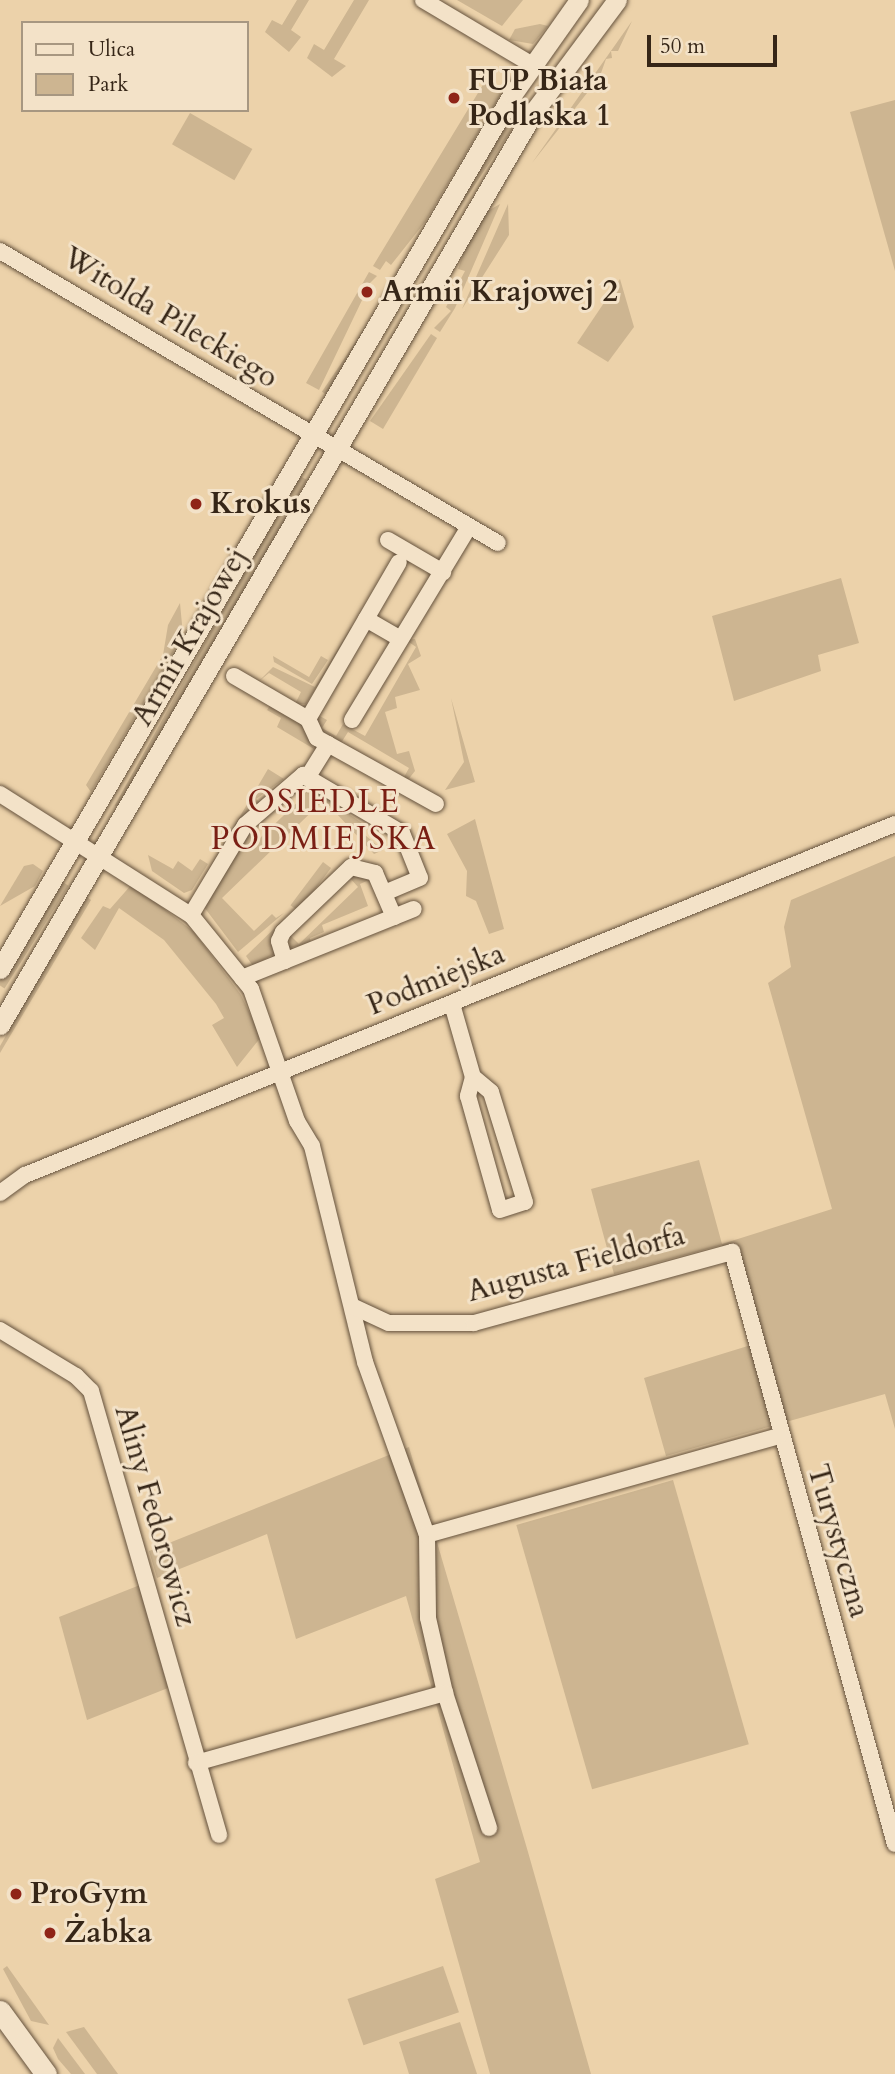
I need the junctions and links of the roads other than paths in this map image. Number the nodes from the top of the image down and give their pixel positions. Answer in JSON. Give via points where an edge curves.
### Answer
{"nodes":[{"id":1,"x":423,"y":0,"type":"edge"},
{"id":2,"x":579,"y":0,"type":"edge"},
{"id":3,"x":617,"y":0,"type":"edge"},
{"id":4,"x":531,"y":64,"type":"junction"},
{"id":5,"x":555,"y":79,"type":"junction"},
{"id":6,"x":0,"y":251,"type":"edge"},
{"id":7,"x":311,"y":435,"type":"junction"},
{"id":8,"x":335,"y":449,"type":"junction"},
{"id":9,"x":469,"y":527,"type":"junction"},
{"id":10,"x":388,"y":540,"type":"dead end"},
{"id":11,"x":498,"y":543,"type":"dead end"},
{"id":12,"x":399,"y":562,"type":"dead end"},
{"id":13,"x":443,"y":572,"type":"junction"},
{"id":14,"x":366,"y":619,"type":"junction"},
{"id":15,"x":398,"y":638,"type":"junction"},
{"id":16,"x":233,"y":676,"type":"dead end"},
{"id":17,"x":308,"y":719,"type":"junction"},
{"id":18,"x":352,"y":720,"type":"dead end"},
{"id":19,"x":328,"y":744,"type":"junction"},
{"id":20,"x":307,"y":778,"type":"junction"},
{"id":21,"x":0,"y":794,"type":"edge"},
{"id":22,"x":436,"y":804,"type":"dead end"},
{"id":23,"x":895,"y":824,"type":"edge"},
{"id":24,"x":73,"y":841,"type":"junction"},
{"id":25,"x":97,"y":855,"type":"junction"},
{"id":26,"x":384,"y":893,"type":"junction"},
{"id":27,"x":414,"y":909,"type":"dead end"},
{"id":28,"x":191,"y":915,"type":"junction"},
{"id":29,"x":394,"y":917,"type":"junction"},
{"id":30,"x":285,"y":961,"type":"junction"},
{"id":31,"x":0,"y":969,"type":"edge"},
{"id":32,"x":242,"y":978,"type":"junction"},
{"id":33,"x":452,"y":1004,"type":"junction"},
{"id":34,"x":0,"y":1025,"type":"edge"},
{"id":35,"x":283,"y":1072,"type":"junction"},
{"id":36,"x":473,"y":1077,"type":"junction"},
{"id":37,"x":0,"y":1193,"type":"edge"},
{"id":38,"x":732,"y":1252,"type":"joint"},
{"id":39,"x":354,"y":1307,"type":"junction"},
{"id":40,"x":0,"y":1330,"type":"edge"},
{"id":41,"x":779,"y":1437,"type":"junction"},
{"id":42,"x":427,"y":1535,"type":"junction"},
{"id":43,"x":445,"y":1693,"type":"junction"},
{"id":44,"x":195,"y":1763,"type":"junction"},
{"id":45,"x":489,"y":1828,"type":"dead end"},
{"id":46,"x":219,"y":1835,"type":"dead end"},
{"id":47,"x":895,"y":1844,"type":"edge"},
{"id":48,"x":0,"y":2011,"type":"edge"},
{"id":49,"x":46,"y":2074,"type":"edge"}],
"edges":[{"from":1,"to":4,"type":"street"},
{"from":2,"to":4,"type":"street","name":"Armii Krajowej"},
{"from":3,"to":5,"type":"street","name":"Armii Krajowej"},
{"from":4,"to":5,"type":"street"},
{"from":4,"to":7,"type":"street","name":"Armii Krajowej"},
{"from":5,"to":8,"type":"street","name":"Armii Krajowej"},
{"from":6,"to":7,"type":"street","name":"Witolda Pileckiego"},
{"from":7,"to":8,"type":"street","name":"Witolda Pileckiego"},
{"from":7,"to":24,"type":"street","name":"Armii Krajowej"},
{"from":8,"to":9,"type":"street"},
{"from":8,"to":25,"type":"street","name":"Armii Krajowej"},
{"from":9,"to":11,"type":"street"},
{"from":9,"to":13,"type":"street"},
{"from":10,"to":13,"type":"street"},
{"from":12,"to":14,"type":"street"},
{"from":13,"to":15,"type":"street","via":[[410,630]]},
{"from":14,"to":15,"type":"street"},
{"from":14,"to":17,"type":"street"},
{"from":15,"to":18,"type":"street"},
{"from":16,"to":17,"type":"street"},
{"from":17,"to":19,"type":"street","via":[[317,738]]},
{"from":19,"to":20,"type":"street"},
{"from":19,"to":22,"type":"street"},
{"from":20,"to":26,"type":"street","via":[[402,833],[420,878]]},
{"from":20,"to":28,"type":"street","via":[[291,780],[245,825]]},
{"from":21,"to":24,"type":"street"},
{"from":23,"to":33,"type":"street","name":"Podmiejska"},
{"from":24,"to":25,"type":"street"},
{"from":24,"to":31,"type":"street","name":"Armii Krajowej"},
{"from":25,"to":28,"type":"street"},
{"from":25,"to":34,"type":"street","name":"Armii Krajowej"},
{"from":26,"to":29,"type":"street"},
{"from":26,"to":30,"type":"street","via":[[366,867],[345,872],[283,932],[279,941]]},
{"from":27,"to":29,"type":"street"},
{"from":28,"to":32,"type":"street"},
{"from":29,"to":30,"type":"street"},
{"from":30,"to":32,"type":"street"},
{"from":32,"to":35,"type":"street"},
{"from":33,"to":35,"type":"street","name":"Podmiejska"},
{"from":33,"to":36,"type":"street"},
{"from":35,"to":37,"type":"street","name":"Podmiejska","via":[[25,1175]]},
{"from":35,"to":39,"type":"street","via":[[298,1121],[312,1146]]},
{"from":36,"to":36,"type":"street","via":[[491,1092],[525,1202],[500,1210],[468,1096]]},
{"from":38,"to":39,"type":"street","name":"Augusta Fieldorfa","via":[[474,1323],[389,1324]]},
{"from":38,"to":41,"type":"street","name":"Turystyczna"},
{"from":39,"to":42,"type":"street","via":[[365,1362]]},
{"from":40,"to":44,"type":"street","name":"Aliny Fedorowicz","via":[[76,1376],[91,1391]]},
{"from":41,"to":42,"type":"street"},
{"from":41,"to":47,"type":"street","name":"Turystyczna"},
{"from":42,"to":43,"type":"street","via":[[428,1618]]},
{"from":43,"to":44,"type":"street"},
{"from":43,"to":45,"type":"street"},
{"from":44,"to":46,"type":"street","name":"Aliny Fedorowicz"},
{"from":48,"to":49,"type":"main road"}]}
